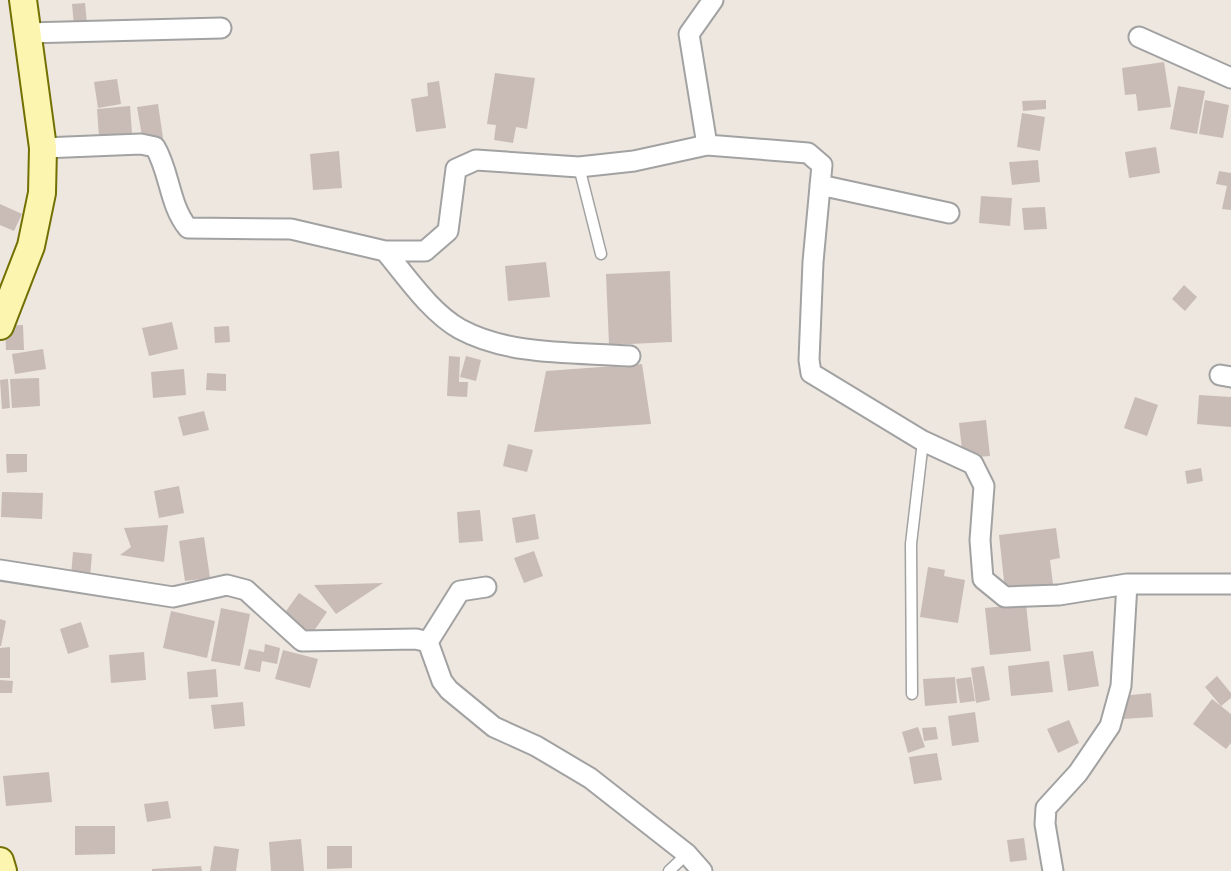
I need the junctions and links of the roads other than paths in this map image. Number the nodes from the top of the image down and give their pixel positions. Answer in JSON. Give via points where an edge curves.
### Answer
{"nodes":[{"id":1,"x":23,"y":0,"type":"edge"},
{"id":2,"x":713,"y":0,"type":"edge"},
{"id":3,"x":221,"y":28,"type":"dead end"},
{"id":4,"x":26,"y":33,"type":"junction"},
{"id":5,"x":1139,"y":37,"type":"dead end"},
{"id":6,"x":1231,"y":78,"type":"edge"},
{"id":7,"x":707,"y":145,"type":"junction"},
{"id":8,"x":43,"y":148,"type":"junction"},
{"id":9,"x":579,"y":167,"type":"junction"},
{"id":10,"x":820,"y":185,"type":"junction"},
{"id":11,"x":949,"y":213,"type":"dead end"},
{"id":12,"x":385,"y":251,"type":"junction"},
{"id":13,"x":601,"y":254,"type":"dead end"},
{"id":14,"x":0,"y":320,"type":"edge"},
{"id":15,"x":630,"y":356,"type":"dead end"},
{"id":16,"x":923,"y":441,"type":"junction"},
{"id":17,"x":0,"y":570,"type":"edge"},
{"id":18,"x":1127,"y":584,"type":"junction"},
{"id":19,"x":1231,"y":584,"type":"edge"},
{"id":20,"x":486,"y":587,"type":"dead end"},
{"id":21,"x":428,"y":642,"type":"junction"},
{"id":22,"x":912,"y":694,"type":"dead end"},
{"id":23,"x":687,"y":854,"type":"junction"},
{"id":24,"x":0,"y":861,"type":"edge"},
{"id":25,"x":3,"y":871,"type":"edge"},
{"id":26,"x":669,"y":871,"type":"edge"},
{"id":27,"x":702,"y":871,"type":"edge"},
{"id":28,"x":1053,"y":871,"type":"edge"}],
"edges":[{"from":1,"to":4,"type":"street"},
{"from":2,"to":7,"type":"street","via":[[690,34]]},
{"from":3,"to":4,"type":"street"},
{"from":4,"to":8,"type":"street"},
{"from":5,"to":6,"type":"street"},
{"from":7,"to":9,"type":"street"},
{"from":7,"to":10,"type":"street","via":[[808,153],[822,164]]},
{"from":8,"to":12,"type":"street","via":[[155,147],[179,217],[188,228],[291,229]]},
{"from":8,"to":14,"type":"street","via":[[31,246]]},
{"from":9,"to":12,"type":"street","via":[[476,160],[456,169],[448,231],[425,251]]},
{"from":9,"to":13,"type":"lane"},
{"from":10,"to":11,"type":"street"},
{"from":10,"to":16,"type":"street","via":[[811,373]]},
{"from":12,"to":15,"type":"street","via":[[431,305],[458,328],[502,344]]},
{"from":16,"to":18,"type":"street","via":[[972,464],[984,486],[983,579],[993,589],[1005,597]]},
{"from":16,"to":22,"type":"lane","via":[[911,544]]},
{"from":17,"to":21,"type":"street","via":[[173,597],[227,585],[246,590],[302,641]]},
{"from":18,"to":19,"type":"street"},
{"from":18,"to":28,"type":"street","via":[[1121,686],[1110,726],[1078,773],[1046,808]]},
{"from":20,"to":21,"type":"street","via":[[460,591]]},
{"from":21,"to":23,"type":"street","via":[[442,681],[494,727],[590,778]]},
{"from":23,"to":26,"type":"lane"},
{"from":23,"to":27,"type":"street"},
{"from":24,"to":25,"type":"street"}]}
